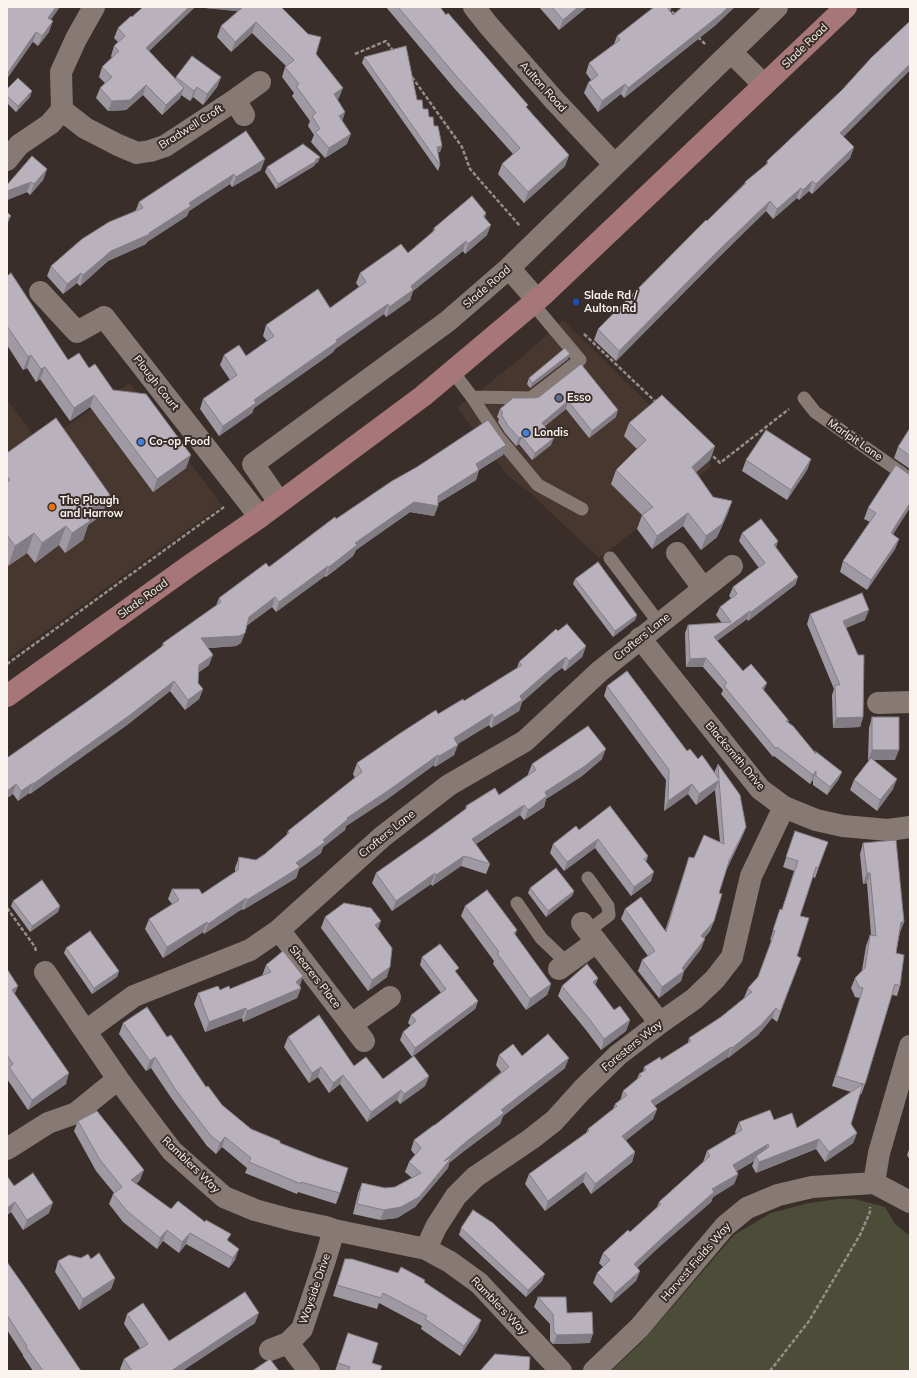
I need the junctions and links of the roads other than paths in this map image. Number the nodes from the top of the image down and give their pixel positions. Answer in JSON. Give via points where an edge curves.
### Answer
{"nodes":[{"id":1,"x":94,"y":7,"type":"edge"},
{"id":2,"x":474,"y":7,"type":"edge"},
{"id":3,"x":777,"y":7,"type":"edge"},
{"id":4,"x":846,"y":7,"type":"edge"},
{"id":5,"x":726,"y":56,"type":"junction"},
{"id":6,"x":260,"y":82,"type":"dead end"},
{"id":7,"x":764,"y":85,"type":"junction"},
{"id":8,"x":62,"y":110,"type":"junction"},
{"id":9,"x":7,"y":160,"type":"edge"},
{"id":10,"x":615,"y":165,"type":"junction"},
{"id":11,"x":510,"y":268,"type":"junction"},
{"id":12,"x":40,"y":292,"type":"dead end"},
{"id":13,"x":535,"y":302,"type":"junction"},
{"id":14,"x":453,"y":372,"type":"junction"},
{"id":15,"x":472,"y":397,"type":"junction"},
{"id":16,"x":804,"y":398,"type":"road end"},
{"id":17,"x":910,"y":479,"type":"edge"},
{"id":18,"x":279,"y":502,"type":"junction"},
{"id":19,"x":582,"y":509,"type":"dead end"},
{"id":20,"x":260,"y":517,"type":"junction"},
{"id":21,"x":677,"y":553,"type":"dead end"},
{"id":22,"x":610,"y":558,"type":"dead end"},
{"id":23,"x":732,"y":566,"type":"dead end"},
{"id":24,"x":702,"y":588,"type":"junction"},
{"id":25,"x":666,"y":617,"type":"junction"},
{"id":26,"x":640,"y":638,"type":"junction"},
{"id":27,"x":7,"y":696,"type":"edge"},
{"id":28,"x":910,"y":702,"type":"edge"},
{"id":29,"x":878,"y":704,"type":"dead end"},
{"id":30,"x":784,"y":807,"type":"junction"},
{"id":31,"x":910,"y":827,"type":"edge"},
{"id":32,"x":588,"y":878,"type":"dead end"},
{"id":33,"x":517,"y":903,"type":"dead end"},
{"id":34,"x":279,"y":930,"type":"junction"},
{"id":35,"x":589,"y":932,"type":"junction"},
{"id":36,"x":563,"y":966,"type":"joint"},
{"id":37,"x":45,"y":972,"type":"road end"},
{"id":38,"x":390,"y":996,"type":"dead end"},
{"id":39,"x":660,"y":1023,"type":"junction"},
{"id":40,"x":86,"y":1031,"type":"junction"},
{"id":41,"x":910,"y":1046,"type":"edge"},
{"id":42,"x":118,"y":1079,"type":"junction"},
{"id":43,"x":7,"y":1149,"type":"edge"},
{"id":44,"x":874,"y":1183,"type":"junction"},
{"id":45,"x":910,"y":1202,"type":"edge"},
{"id":46,"x":334,"y":1230,"type":"junction"},
{"id":47,"x":426,"y":1250,"type":"junction"},
{"id":48,"x":309,"y":1371,"type":"edge"},
{"id":49,"x":561,"y":1371,"type":"edge"},
{"id":50,"x":594,"y":1371,"type":"edge"}],
"edges":[{"from":1,"to":8,"type":"street","via":[[61,72]]},
{"from":2,"to":10,"type":"street","name":"Aulton Road","via":[[555,101]]},
{"from":3,"to":5,"type":"street","name":"Slade Road"},
{"from":4,"to":7,"type":"main road","name":"Slade Road"},
{"from":5,"to":7,"type":"street"},
{"from":5,"to":10,"type":"street","name":"Slade Road"},
{"from":6,"to":8,"type":"street","name":"Bradwell Croft","via":[[239,107],[165,146],[137,153],[85,128]]},
{"from":7,"to":13,"type":"main road","name":"Slade Road"},
{"from":8,"to":9,"type":"street","via":[[50,124],[19,145]]},
{"from":10,"to":11,"type":"street","name":"Slade Road"},
{"from":11,"to":13,"type":"street"},
{"from":11,"to":18,"type":"street","name":"Slade Road","via":[[448,321],[253,464]]},
{"from":12,"to":20,"type":"street","name":"Plough Court","via":[[77,332],[104,317]]},
{"from":13,"to":14,"type":"main road","name":"Slade Road"},
{"from":13,"to":15,"type":"lane","via":[[580,360],[532,398]]},
{"from":14,"to":15,"type":"lane"},
{"from":14,"to":18,"type":"main road","name":"Slade Road"},
{"from":15,"to":19,"type":"lane","via":[[499,438],[538,485]]},
{"from":16,"to":17,"type":"lane","name":"Marlpit Lane","via":[[814,412]]},
{"from":18,"to":20,"type":"main road","name":"Slade Road"},
{"from":20,"to":27,"type":"main road","name":"Slade Road"},
{"from":21,"to":24,"type":"street"},
{"from":22,"to":25,"type":"lane"},
{"from":23,"to":24,"type":"street","name":"Crofters Lane"},
{"from":24,"to":25,"type":"street","name":"Crofters Lane"},
{"from":25,"to":26,"type":"street","name":"Crofters Lane"},
{"from":26,"to":30,"type":"street","name":"Blacksmith Drive","via":[[760,788]]},
{"from":26,"to":34,"type":"street","name":"Crofters Lane","via":[[600,671],[525,741],[449,785],[382,837]]},
{"from":28,"to":29,"type":"street"},
{"from":30,"to":31,"type":"street","name":"Blacksmith Drive","via":[[816,820],[843,826],[888,830]]},
{"from":30,"to":39,"type":"street","name":"Foresters Way","via":[[751,876],[732,957],[715,979],[694,999]]},
{"from":32,"to":35,"type":"lane","via":[[608,906],[609,915]]},
{"from":33,"to":36,"type":"lane"},
{"from":34,"to":38,"type":"street","name":"Shearers Place","via":[[358,1033]]},
{"from":34,"to":40,"type":"street","name":"Crofters Lane","via":[[250,950],[134,996]]},
{"from":35,"to":36,"type":"street"},
{"from":35,"to":39,"type":"street"},
{"from":37,"to":40,"type":"street","name":"Ramblers Way"},
{"from":39,"to":47,"type":"street","name":"Foresters Way","via":[[618,1055],[554,1121],[475,1177],[456,1196],[436,1227]]},
{"from":40,"to":42,"type":"street","name":"Ramblers Way"},
{"from":41,"to":44,"type":"street","via":[[879,1153]]},
{"from":42,"to":43,"type":"street","via":[[76,1113],[48,1123]]},
{"from":42,"to":46,"type":"street","name":"Ramblers Way","via":[[172,1151],[224,1197],[255,1210]]},
{"from":44,"to":45,"type":"street"},
{"from":44,"to":50,"type":"street","name":"Harvest Fields Way","via":[[812,1187],[778,1195],[747,1208],[725,1226],[639,1328]]},
{"from":46,"to":47,"type":"street","name":"Ramblers Way"},
{"from":46,"to":48,"type":"street","name":"Wayside Drive","via":[[302,1329],[279,1346]]},
{"from":47,"to":49,"type":"street","name":"Ramblers Way","via":[[450,1262],[479,1283]]}]}
